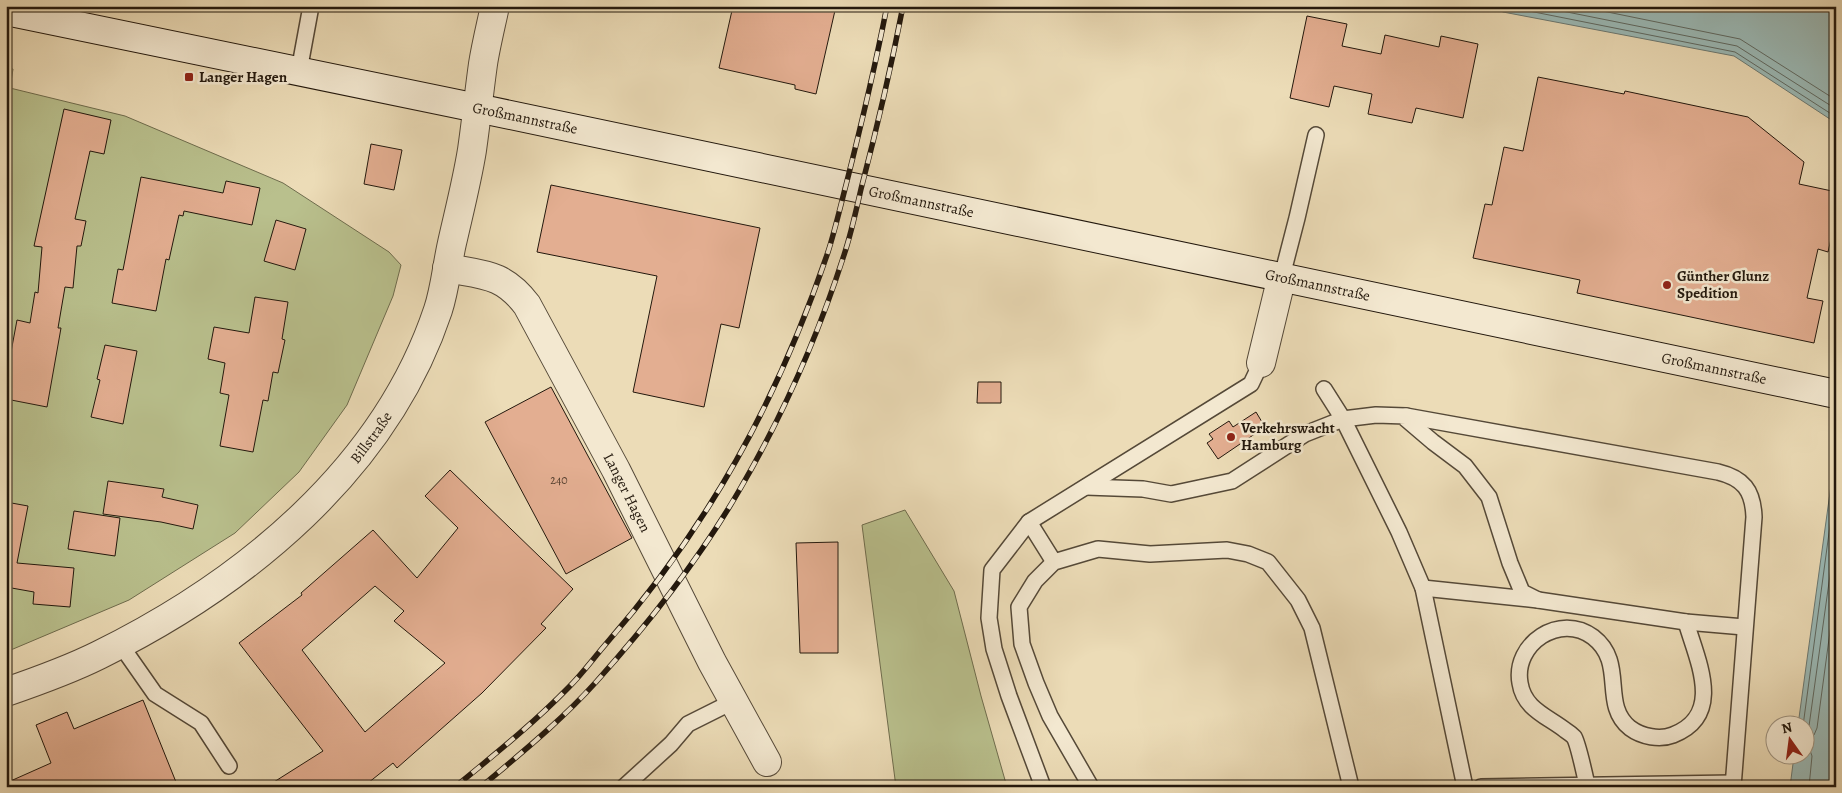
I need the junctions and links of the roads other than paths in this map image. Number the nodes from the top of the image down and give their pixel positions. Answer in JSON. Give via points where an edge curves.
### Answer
{"nodes":[{"id":1,"x":311,"y":6,"type":"edge"},
{"id":2,"x":495,"y":6,"type":"edge"},
{"id":3,"x":6,"y":11,"type":"edge"},
{"id":4,"x":299,"y":71,"type":"junction"},
{"id":5,"x":477,"y":108,"type":"junction"},
{"id":6,"x":1316,"y":135,"type":"dead end"},
{"id":7,"x":447,"y":268,"type":"junction"},
{"id":8,"x":1282,"y":276,"type":"junction"},
{"id":9,"x":1261,"y":364,"type":"joint"},
{"id":10,"x":1324,"y":390,"type":"dead end"},
{"id":11,"x":1836,"y":394,"type":"edge"},
{"id":12,"x":1406,"y":416,"type":"junction"},
{"id":13,"x":1343,"y":419,"type":"junction"},
{"id":14,"x":1086,"y":487,"type":"junction"},
{"id":15,"x":1029,"y":522,"type":"junction"},
{"id":16,"x":1054,"y":562,"type":"junction"},
{"id":17,"x":1423,"y":588,"type":"junction"},
{"id":18,"x":1538,"y":600,"type":"junction"},
{"id":19,"x":1686,"y":622,"type":"junction"},
{"id":20,"x":1744,"y":627,"type":"junction"},
{"id":21,"x":120,"y":644,"type":"junction"},
{"id":22,"x":6,"y":692,"type":"edge"},
{"id":23,"x":734,"y":701,"type":"junction"},
{"id":24,"x":768,"y":762,"type":"dead end"},
{"id":25,"x":229,"y":766,"type":"dead end"},
{"id":26,"x":1587,"y":785,"type":"junction"},
{"id":27,"x":1733,"y":785,"type":"edge"},
{"id":28,"x":624,"y":787,"type":"edge"},
{"id":29,"x":1043,"y":787,"type":"edge"},
{"id":30,"x":1091,"y":787,"type":"edge"},
{"id":31,"x":1351,"y":787,"type":"edge"},
{"id":32,"x":1465,"y":787,"type":"edge"},
{"id":33,"x":1481,"y":787,"type":"edge"}],
"edges":[{"from":1,"to":4,"type":"lane"},
{"from":2,"to":5,"type":"main road","name":"Billstraße"},
{"from":3,"to":4,"type":"main road","name":"Großmannstraße"},
{"from":4,"to":5,"type":"main road","name":"Großmannstraße"},
{"from":5,"to":7,"type":"main road","name":"Billstraße","via":[[472,151]]},
{"from":5,"to":8,"type":"main road","name":"Großmannstraße"},
{"from":6,"to":8,"type":"lane"},
{"from":7,"to":21,"type":"main road","name":"Billstraße","via":[[439,307],[412,373],[384,423],[350,466],[322,498],[250,563],[187,606]]},
{"from":7,"to":23,"type":"main road","name":"Langer Hagen","via":[[494,277],[506,283],[527,305]]},
{"from":8,"to":9,"type":"main road"},
{"from":8,"to":11,"type":"main road","name":"Großmannstraße"},
{"from":9,"to":14,"type":"lane","via":[[1252,384]]},
{"from":10,"to":13,"type":"lane"},
{"from":12,"to":13,"type":"lane"},
{"from":12,"to":18,"type":"lane","via":[[1465,466],[1489,497],[1522,592]]},
{"from":12,"to":20,"type":"lane","via":[[1730,474],[1749,491],[1754,504]]},
{"from":13,"to":14,"type":"lane","via":[[1306,434],[1232,481],[1171,494],[1143,489]]},
{"from":13,"to":17,"type":"lane"},
{"from":14,"to":15,"type":"lane"},
{"from":15,"to":16,"type":"lane"},
{"from":15,"to":29,"type":"lane","via":[[992,570],[989,618],[994,649],[1009,696]]},
{"from":16,"to":30,"type":"lane","via":[[1035,581],[1019,606],[1022,644],[1050,716]]},
{"from":16,"to":31,"type":"lane","via":[[1098,549],[1150,554],[1227,550],[1268,562],[1298,600],[1312,628]]},
{"from":17,"to":18,"type":"lane"},
{"from":17,"to":32,"type":"lane"},
{"from":18,"to":19,"type":"lane"},
{"from":19,"to":20,"type":"lane"},
{"from":19,"to":26,"type":"lane","via":[[1705,698],[1693,722],[1671,736],[1658,738],[1641,734],[1622,719],[1615,707],[1612,665],[1608,654],[1591,636],[1578,630],[1552,630],[1540,636],[1522,658],[1519,670],[1523,695],[1540,715],[1553,720],[1574,738]]},
{"from":20,"to":27,"type":"lane"},
{"from":21,"to":22,"type":"main road","name":"Billstraße","via":[[56,674]]},
{"from":21,"to":25,"type":"lane","via":[[155,694],[201,723]]},
{"from":23,"to":24,"type":"main road","name":"Langer Hagen"},
{"from":23,"to":28,"type":"lane","via":[[688,724]]},
{"from":26,"to":27,"type":"lane"},
{"from":26,"to":33,"type":"lane"}]}
